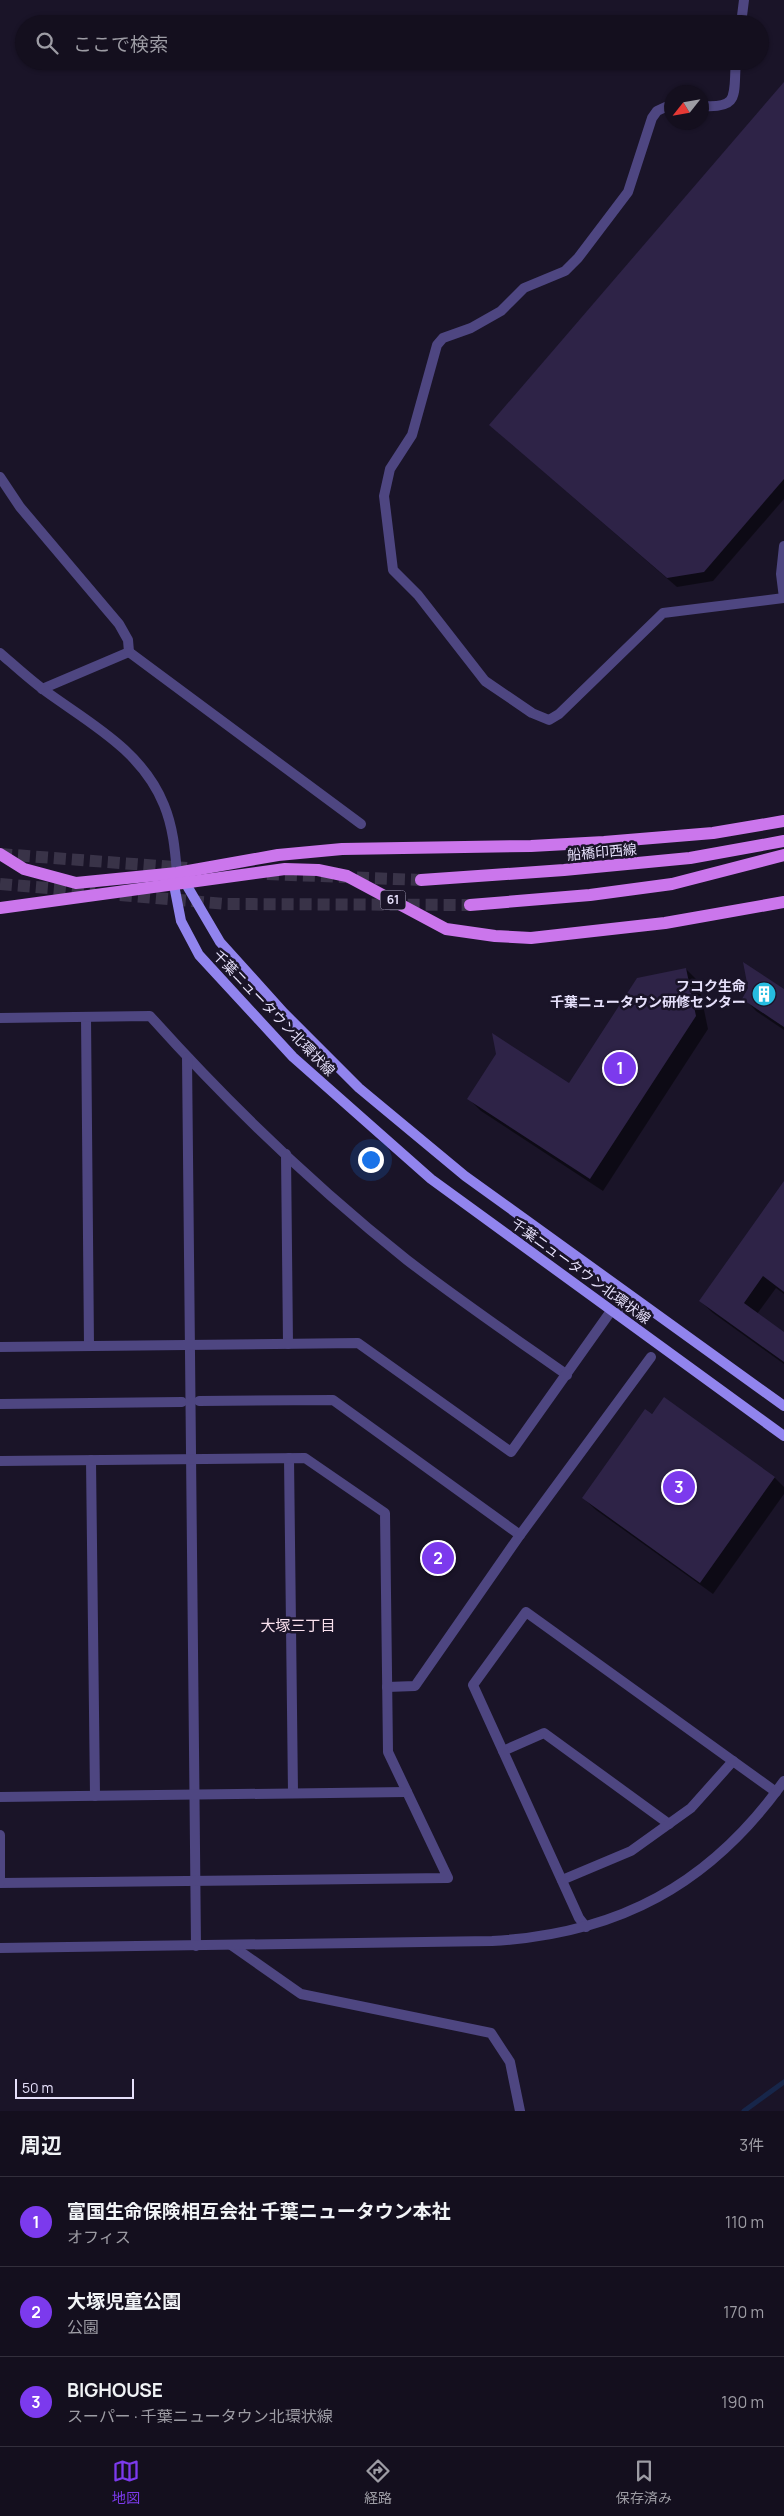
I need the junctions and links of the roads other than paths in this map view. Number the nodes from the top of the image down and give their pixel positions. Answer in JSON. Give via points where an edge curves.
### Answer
{"nodes":[{"id":1,"x":744,"y":0,"type":"edge"},
{"id":2,"x":742,"y":15,"type":"edge"},
{"id":3,"x":735,"y":70,"type":"edge"},
{"id":4,"x":709,"y":106,"type":"edge"},
{"id":5,"x":664,"y":108,"type":"edge"},
{"id":6,"x":0,"y":477,"type":"edge"},
{"id":7,"x":784,"y":546,"type":"edge"},
{"id":8,"x":784,"y":598,"type":"edge"},
{"id":9,"x":129,"y":652,"type":"junction"},
{"id":10,"x":0,"y":653,"type":"edge"},
{"id":11,"x":42,"y":689,"type":"junction"},
{"id":12,"x":784,"y":821,"type":"edge"},
{"id":13,"x":361,"y":824,"type":"dead end"},
{"id":14,"x":784,"y":841,"type":"edge"},
{"id":15,"x":0,"y":854,"type":"edge"},
{"id":16,"x":784,"y":855,"type":"edge"},
{"id":17,"x":175,"y":879,"type":"junction"},
{"id":18,"x":420,"y":880,"type":"tunnel mouth"},
{"id":19,"x":187,"y":884,"type":"junction"},
{"id":20,"x":784,"y":902,"type":"edge"},
{"id":21,"x":470,"y":905,"type":"tunnel mouth"},
{"id":22,"x":0,"y":908,"type":"edge"},
{"id":23,"x":86,"y":1017,"type":"junction"},
{"id":24,"x":0,"y":1018,"type":"edge"},
{"id":25,"x":187,"y":1057,"type":"junction"},
{"id":26,"x":286,"y":1154,"type":"junction"},
{"id":27,"x":632,"y":1297,"type":"junction"},
{"id":28,"x":615,"y":1313,"type":"junction"},
{"id":29,"x":288,"y":1344,"type":"junction"},
{"id":30,"x":190,"y":1345,"type":"junction"},
{"id":31,"x":0,"y":1346,"type":"edge"},
{"id":32,"x":89,"y":1346,"type":"junction"},
{"id":33,"x":651,"y":1357,"type":"dead end"},
{"id":34,"x":567,"y":1375,"type":"junction"},
{"id":35,"x":199,"y":1401,"type":"dead end"},
{"id":36,"x":182,"y":1402,"type":"dead end"},
{"id":37,"x":0,"y":1404,"type":"edge"},
{"id":38,"x":784,"y":1406,"type":"edge"},
{"id":39,"x":784,"y":1436,"type":"edge"},
{"id":40,"x":289,"y":1458,"type":"junction"},
{"id":41,"x":191,"y":1459,"type":"junction"},
{"id":42,"x":91,"y":1460,"type":"junction"},
{"id":43,"x":0,"y":1461,"type":"edge"},
{"id":44,"x":520,"y":1535,"type":"junction"},
{"id":45,"x":387,"y":1687,"type":"junction"},
{"id":46,"x":503,"y":1751,"type":"junction"},
{"id":47,"x":733,"y":1761,"type":"junction"},
{"id":48,"x":784,"y":1781,"type":"edge"},
{"id":49,"x":407,"y":1792,"type":"junction"},
{"id":50,"x":776,"y":1792,"type":"junction"},
{"id":51,"x":293,"y":1793,"type":"junction"},
{"id":52,"x":194,"y":1794,"type":"junction"},
{"id":53,"x":95,"y":1796,"type":"junction"},
{"id":54,"x":0,"y":1797,"type":"edge"},
{"id":55,"x":669,"y":1824,"type":"junction"},
{"id":56,"x":0,"y":1835,"type":"edge"},
{"id":57,"x":562,"y":1880,"type":"junction"},
{"id":58,"x":195,"y":1881,"type":"junction"},
{"id":59,"x":0,"y":1883,"type":"edge"},
{"id":60,"x":586,"y":1927,"type":"junction"},
{"id":61,"x":231,"y":1945,"type":"junction"},
{"id":62,"x":196,"y":1946,"type":"junction"},
{"id":63,"x":0,"y":1948,"type":"edge"},
{"id":64,"x":520,"y":2111,"type":"edge"}],
"edges":[{"from":1,"to":2,"type":"street"},
{"from":3,"to":4,"type":"street","via":[[732,99],[727,105]]},
{"from":5,"to":8,"type":"street","via":[[652,118],[628,192],[578,258],[565,271],[524,288],[501,311],[471,328],[443,338],[437,345],[412,435],[390,469],[384,496],[393,570],[418,595],[485,681],[532,713],[549,720],[664,613]]},
{"from":6,"to":9,"type":"street","via":[[20,507],[119,624],[128,640]]},
{"from":7,"to":8,"type":"street","via":[[781,574]]},
{"from":9,"to":11,"type":"street"},
{"from":9,"to":13,"type":"street"},
{"from":10,"to":11,"type":"street"},
{"from":11,"to":17,"type":"street","via":[[110,737],[139,763],[153,782],[169,818]]},
{"from":12,"to":17,"type":"main road","number":"61","via":[[713,833],[604,842],[342,848],[278,855]]},
{"from":14,"to":18,"type":"main road","name":"船橋印西線","number":"61","via":[[690,858]]},
{"from":15,"to":17,"type":"main road","via":[[24,869],[76,883]]},
{"from":16,"to":21,"type":"main road","via":[[672,884]]},
{"from":17,"to":19,"type":"main road","number":"61"},
{"from":17,"to":22,"type":"main road","number":"61"},
{"from":17,"to":28,"type":"main road","name":"千葉ニュータウン北環状線","via":[[181,921],[199,955],[293,1057],[431,1179]]},
{"from":19,"to":20,"type":"main road","number":"61","via":[[285,869],[318,870],[354,880],[446,929],[467,934],[531,938],[665,923]]},
{"from":19,"to":27,"type":"main road","name":"千葉ニュータウン北環状線","via":[[220,942],[284,1013],[359,1088],[466,1176]]},
{"from":23,"to":24,"type":"street"},
{"from":23,"to":25,"type":"street","via":[[150,1016]]},
{"from":23,"to":32,"type":"street"},
{"from":25,"to":26,"type":"street"},
{"from":25,"to":30,"type":"street"},
{"from":26,"to":29,"type":"street"},
{"from":26,"to":34,"type":"street","via":[[408,1260]]},
{"from":27,"to":28,"type":"street"},
{"from":27,"to":38,"type":"main road","name":"千葉ニュータウン北環状線"},
{"from":28,"to":34,"type":"street"},
{"from":28,"to":39,"type":"main road","name":"千葉ニュータウン北環状線"},
{"from":29,"to":30,"type":"street"},
{"from":29,"to":34,"type":"street","via":[[358,1343],[511,1452]]},
{"from":30,"to":32,"type":"street"},
{"from":30,"to":41,"type":"street"},
{"from":31,"to":32,"type":"street"},
{"from":33,"to":44,"type":"street"},
{"from":35,"to":44,"type":"street","via":[[333,1400]]},
{"from":36,"to":37,"type":"street"},
{"from":40,"to":41,"type":"street"},
{"from":40,"to":45,"type":"street","via":[[305,1458],[385,1513]]},
{"from":40,"to":51,"type":"street"},
{"from":41,"to":42,"type":"street"},
{"from":41,"to":52,"type":"street"},
{"from":42,"to":43,"type":"street"},
{"from":42,"to":53,"type":"street"},
{"from":44,"to":45,"type":"street","via":[[415,1686]]},
{"from":45,"to":49,"type":"street","via":[[388,1752]]},
{"from":46,"to":47,"type":"street","via":[[473,1685],[526,1612]]},
{"from":46,"to":55,"type":"street","via":[[544,1733]]},
{"from":46,"to":57,"type":"street"},
{"from":47,"to":50,"type":"street"},
{"from":47,"to":55,"type":"street","via":[[691,1808]]},
{"from":48,"to":50,"type":"street"},
{"from":49,"to":51,"type":"street"},
{"from":49,"to":58,"type":"street","via":[[448,1878]]},
{"from":50,"to":60,"type":"street","via":[[754,1822],[727,1848],[672,1890],[644,1905]]},
{"from":51,"to":52,"type":"street"},
{"from":52,"to":53,"type":"street"},
{"from":52,"to":58,"type":"street"},
{"from":53,"to":54,"type":"street"},
{"from":55,"to":57,"type":"street","via":[[631,1851]]},
{"from":56,"to":59,"type":"street"},
{"from":57,"to":60,"type":"street"},
{"from":58,"to":59,"type":"street"},
{"from":58,"to":62,"type":"street"},
{"from":60,"to":61,"type":"street","via":[[530,1939],[492,1941]]},
{"from":61,"to":62,"type":"street"},
{"from":61,"to":64,"type":"street","via":[[301,1994],[491,2033],[510,2062]]},
{"from":62,"to":63,"type":"street"}]}
